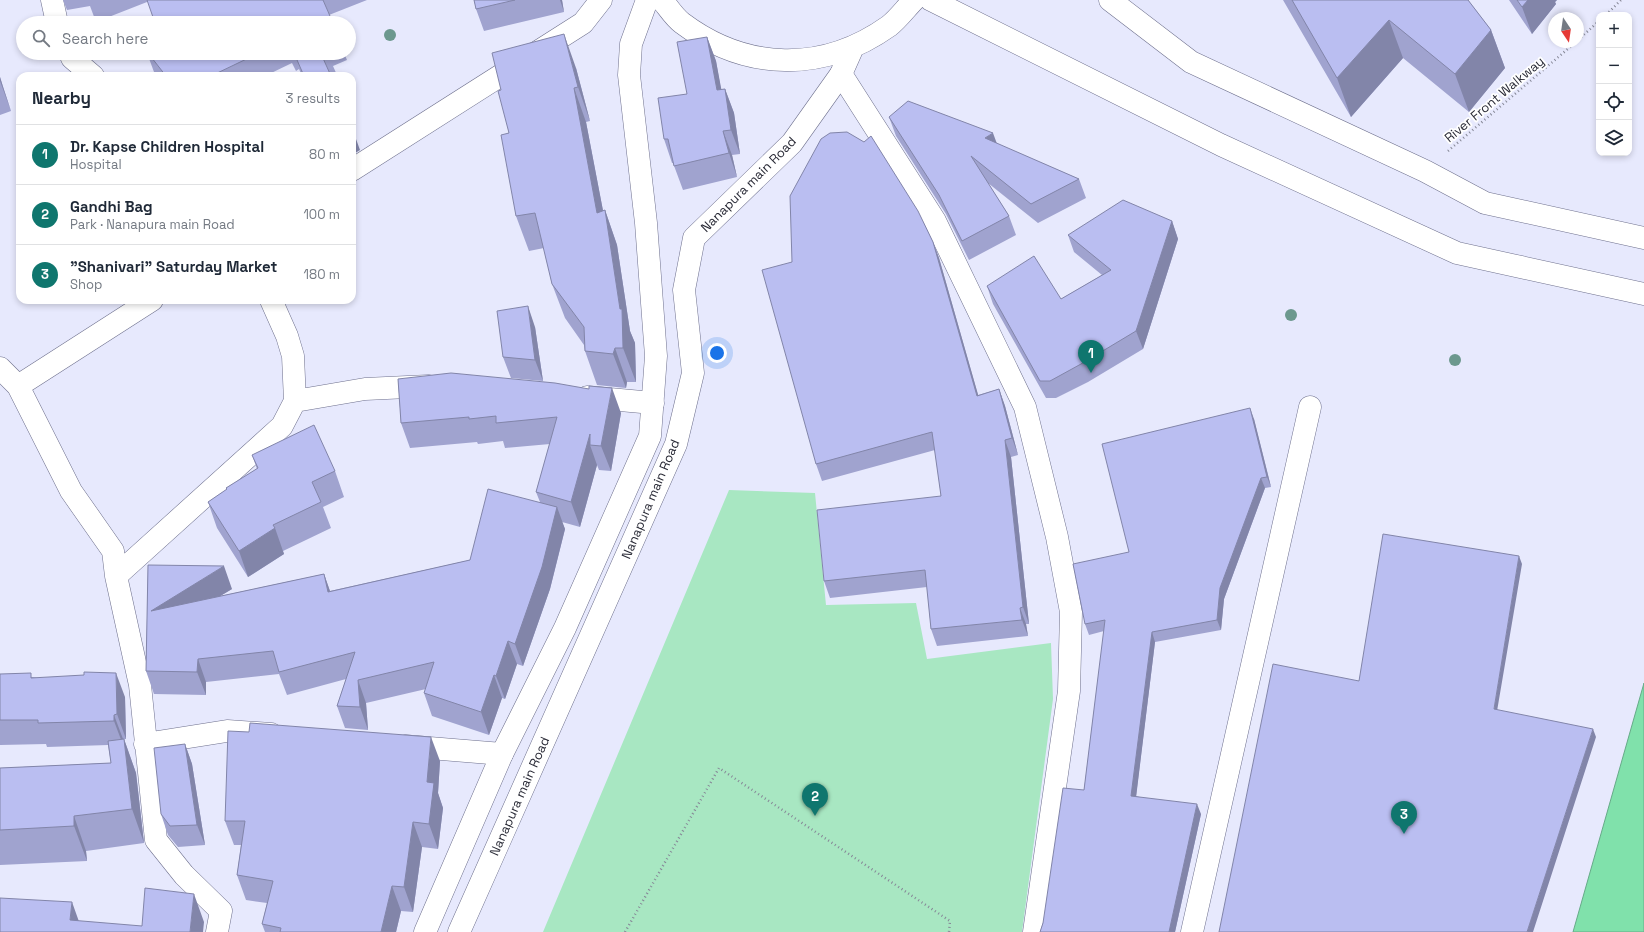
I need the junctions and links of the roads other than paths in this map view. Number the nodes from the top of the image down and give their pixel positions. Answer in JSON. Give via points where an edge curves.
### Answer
{"nodes":[{"id":1,"x":52,"y":0,"type":"edge"},
{"id":2,"x":601,"y":0,"type":"edge"},
{"id":3,"x":647,"y":0,"type":"edge"},
{"id":4,"x":662,"y":0,"type":"edge"},
{"id":5,"x":914,"y":0,"type":"edge"},
{"id":6,"x":931,"y":0,"type":"edge"},
{"id":7,"x":1110,"y":0,"type":"edge"},
{"id":8,"x":55,"y":16,"type":"edge"},
{"id":9,"x":853,"y":48,"type":"junction"},
{"id":10,"x":74,"y":60,"type":"edge"},
{"id":11,"x":88,"y":72,"type":"edge"},
{"id":12,"x":841,"y":74,"type":"junction"},
{"id":13,"x":356,"y":167,"type":"edge"},
{"id":14,"x":1644,"y":238,"type":"edge"},
{"id":15,"x":1644,"y":294,"type":"edge"},
{"id":16,"x":146,"y":304,"type":"edge"},
{"id":17,"x":273,"y":304,"type":"edge"},
{"id":18,"x":0,"y":368,"type":"edge"},
{"id":19,"x":450,"y":385,"type":"edge"},
{"id":20,"x":18,"y":386,"type":"junction"},
{"id":21,"x":567,"y":395,"type":"edge"},
{"id":22,"x":295,"y":401,"type":"junction"},
{"id":23,"x":653,"y":403,"type":"junction"},
{"id":24,"x":1310,"y":407,"type":"dead end"},
{"id":25,"x":116,"y":576,"type":"junction"},
{"id":26,"x":116,"y":684,"type":"edge"},
{"id":27,"x":140,"y":685,"type":"junction"},
{"id":28,"x":290,"y":736,"type":"edge"},
{"id":29,"x":145,"y":744,"type":"junction"},
{"id":30,"x":384,"y":744,"type":"edge"},
{"id":31,"x":502,"y":754,"type":"junction"},
{"id":32,"x":217,"y":932,"type":"edge"},
{"id":33,"x":425,"y":932,"type":"edge"},
{"id":34,"x":459,"y":932,"type":"edge"},
{"id":35,"x":1034,"y":932,"type":"edge"},
{"id":36,"x":1192,"y":932,"type":"edge"}],
"edges":[{"from":1,"to":8,"type":"main road"},
{"from":2,"to":13,"type":"main road","via":[[583,23]]},
{"from":3,"to":23,"type":"main road","name":"Nanapura main Road","via":[[632,44],[630,75],[646,223],[656,356]]},
{"from":4,"to":9,"type":"main road","via":[[681,22],[719,46],[763,60],[809,60]]},
{"from":5,"to":9,"type":"main road","via":[[890,25]]},
{"from":6,"to":15,"type":"main road","via":[[1221,146],[1457,253]]},
{"from":7,"to":14,"type":"main road","via":[[1191,62],[1425,171],[1485,203]]},
{"from":9,"to":12,"type":"main road","name":"Nanapura main Road"},
{"from":10,"to":11,"type":"main road"},
{"from":12,"to":34,"type":"main road","name":"Nanapura main Road","via":[[792,143],[694,238],[684,290],[693,373],[676,444]]},
{"from":12,"to":35,"type":"main road","via":[[935,221],[1025,407],[1057,537],[1071,612],[1069,691]]},
{"from":16,"to":20,"type":"main road"},
{"from":17,"to":22,"type":"main road","via":[[293,356]]},
{"from":18,"to":20,"type":"main road"},
{"from":19,"to":22,"type":"main road","via":[[365,389]]},
{"from":20,"to":25,"type":"main road","via":[[71,491],[113,551]]},
{"from":21,"to":23,"type":"main road"},
{"from":22,"to":25,"type":"main road","via":[[282,426]]},
{"from":23,"to":31,"type":"main road","name":"Nanapura main Road","via":[[650,436],[565,628]]},
{"from":24,"to":36,"type":"main road"},
{"from":25,"to":27,"type":"main road"},
{"from":26,"to":27,"type":"main road"},
{"from":27,"to":29,"type":"main road"},
{"from":28,"to":29,"type":"main road","via":[[227,731]]},
{"from":29,"to":32,"type":"main road","via":[[156,840],[184,875],[221,911]]},
{"from":30,"to":31,"type":"main road"},
{"from":31,"to":33,"type":"main road","name":"Nanapura main Road"}]}
